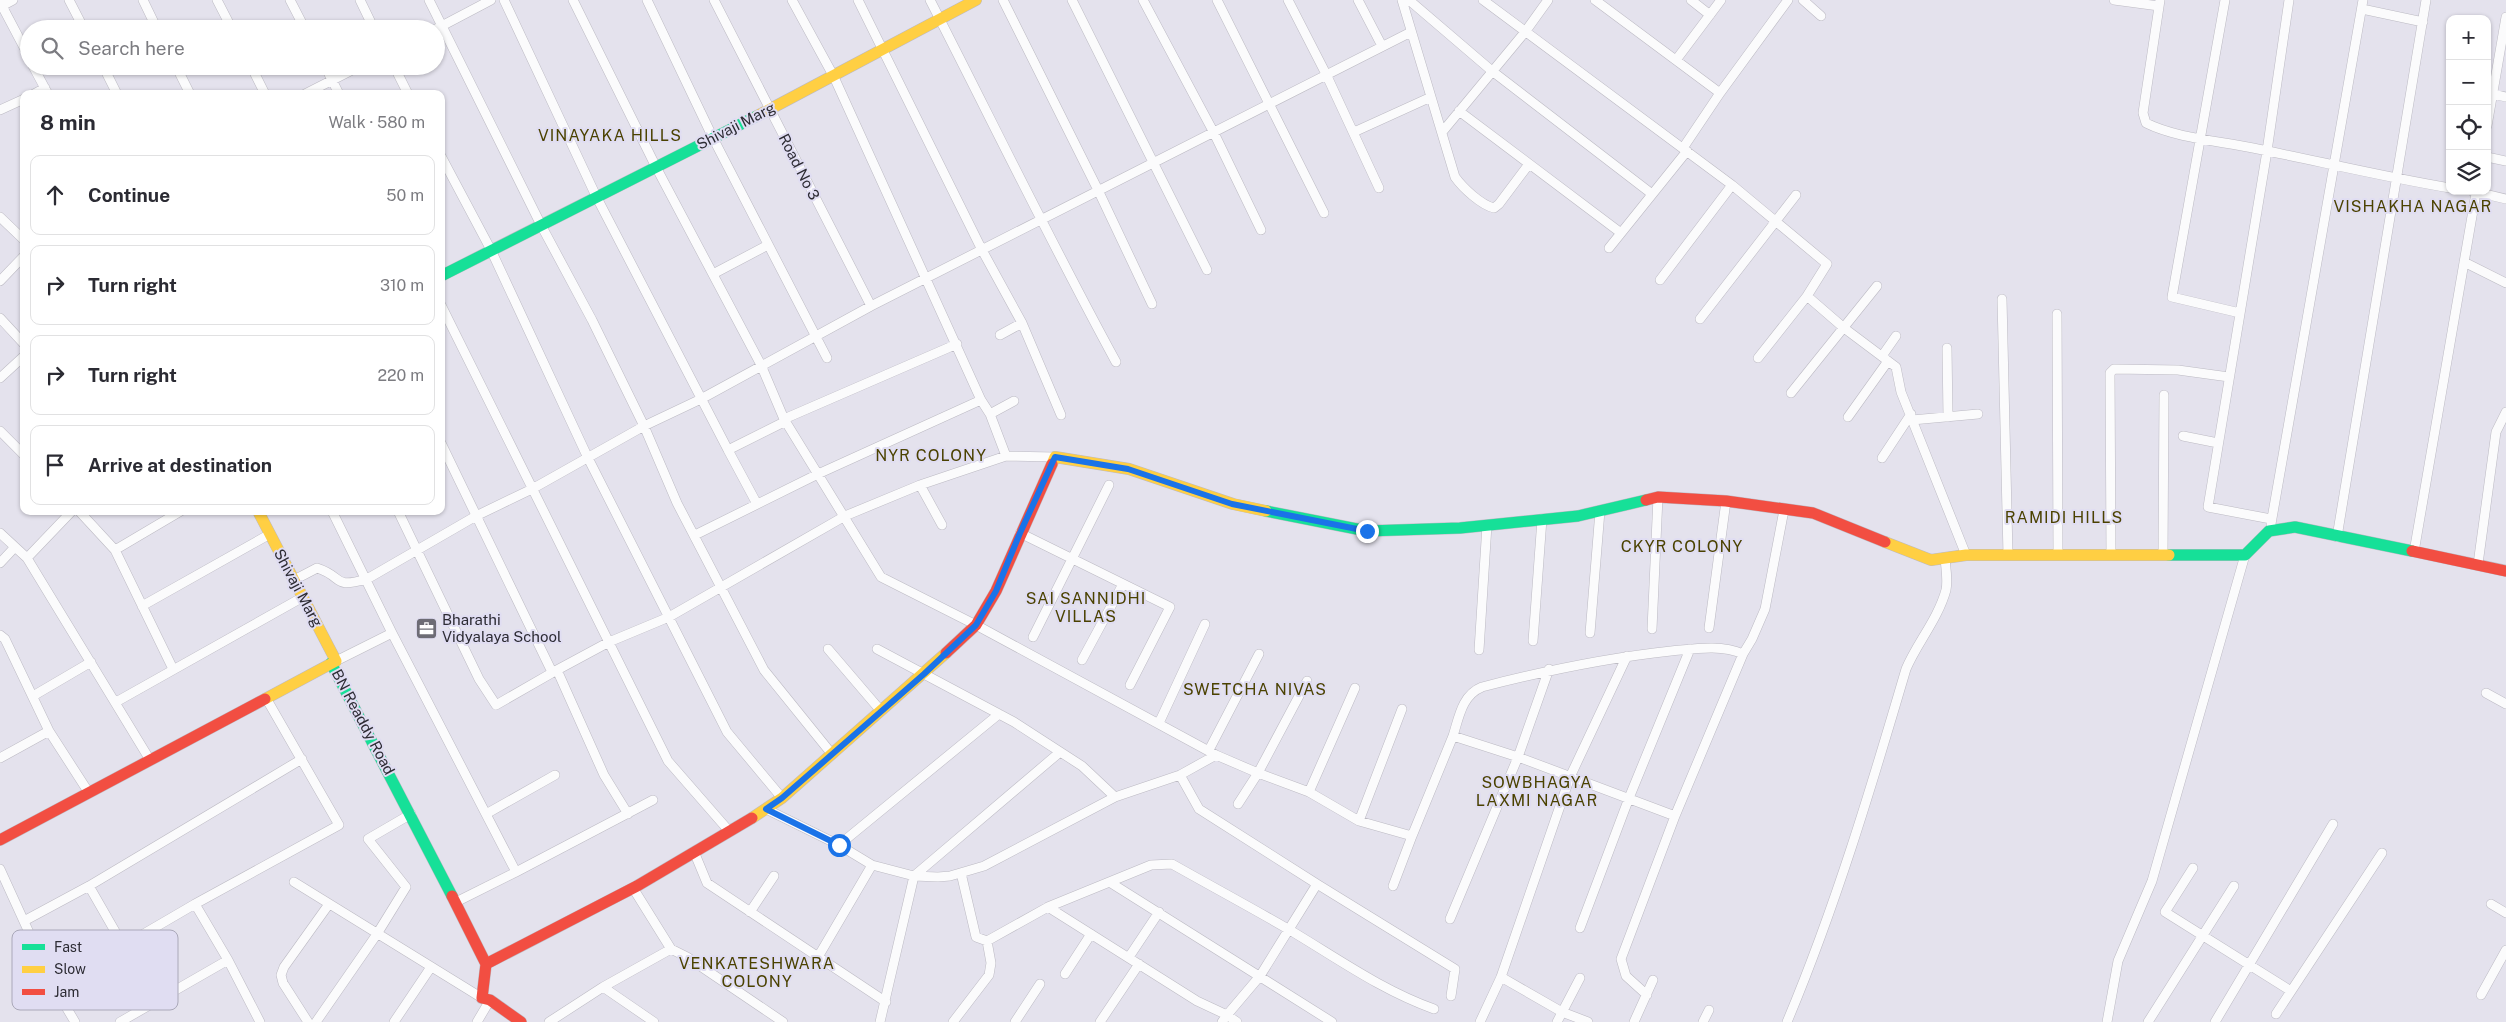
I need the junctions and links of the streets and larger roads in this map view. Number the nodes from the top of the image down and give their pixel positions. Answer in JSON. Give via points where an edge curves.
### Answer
{"nodes":[{"id":1,"x":13,"y":0,"type":"edge"},
{"id":2,"x":69,"y":0,"type":"edge"},
{"id":3,"x":143,"y":0,"type":"edge"},
{"id":4,"x":217,"y":0,"type":"edge"},
{"id":5,"x":290,"y":0,"type":"edge"},
{"id":6,"x":360,"y":0,"type":"edge"},
{"id":7,"x":429,"y":0,"type":"edge"},
{"id":8,"x":491,"y":0,"type":"edge"},
{"id":9,"x":504,"y":0,"type":"edge"},
{"id":10,"x":573,"y":0,"type":"edge"},
{"id":11,"x":647,"y":0,"type":"edge"},
{"id":12,"x":714,"y":0,"type":"edge"},
{"id":13,"x":792,"y":0,"type":"edge"},
{"id":14,"x":858,"y":0,"type":"edge"},
{"id":15,"x":930,"y":0,"type":"edge"},
{"id":16,"x":976,"y":0,"type":"edge"},
{"id":17,"x":1003,"y":0,"type":"edge"},
{"id":18,"x":1072,"y":0,"type":"edge"},
{"id":19,"x":1143,"y":0,"type":"edge"},
{"id":20,"x":1217,"y":0,"type":"edge"},
{"id":21,"x":1288,"y":0,"type":"edge"},
{"id":22,"x":1358,"y":0,"type":"edge"},
{"id":23,"x":1402,"y":0,"type":"edge"},
{"id":24,"x":1409,"y":0,"type":"edge"},
{"id":25,"x":1484,"y":0,"type":"edge"},
{"id":26,"x":1548,"y":0,"type":"edge"},
{"id":27,"x":1595,"y":0,"type":"edge"},
{"id":28,"x":1691,"y":0,"type":"edge"},
{"id":29,"x":1721,"y":0,"type":"edge"},
{"id":30,"x":1788,"y":0,"type":"edge"},
{"id":31,"x":1803,"y":0,"type":"edge"},
{"id":32,"x":2114,"y":0,"type":"edge"},
{"id":33,"x":2225,"y":0,"type":"edge"},
{"id":34,"x":2289,"y":0,"type":"edge"},
{"id":35,"x":2426,"y":0,"type":"edge"},
{"id":36,"x":2159,"y":3,"type":"edge"},
{"id":37,"x":2362,"y":4,"type":"edge"},
{"id":38,"x":1,"y":5,"type":"edge"},
{"id":39,"x":1710,"y":15,"type":"junction"},
{"id":40,"x":1821,"y":16,"type":"dead end"},
{"id":41,"x":2506,"y":17,"type":"edge"},
{"id":42,"x":79,"y":20,"type":"edge"},
{"id":43,"x":153,"y":20,"type":"edge"},
{"id":44,"x":227,"y":20,"type":"edge"},
{"id":45,"x":300,"y":20,"type":"edge"},
{"id":46,"x":370,"y":20,"type":"edge"},
{"id":47,"x":437,"y":20,"type":"edge"},
{"id":48,"x":940,"y":20,"type":"junction"},
{"id":49,"x":2423,"y":22,"type":"junction"},
{"id":50,"x":445,"y":25,"type":"edge"},
{"id":51,"x":1412,"y":32,"type":"junction"},
{"id":52,"x":1525,"y":32,"type":"junction"},
{"id":53,"x":445,"y":38,"type":"edge"},
{"id":54,"x":20,"y":40,"type":"edge"},
{"id":55,"x":1382,"y":46,"type":"junction"},
{"id":56,"x":885,"y":50,"type":"junction"},
{"id":57,"x":1676,"y":60,"type":"junction"},
{"id":58,"x":1492,"y":71,"type":"junction"},
{"id":59,"x":1326,"y":74,"type":"junction"},
{"id":60,"x":38,"y":75,"type":"edge"},
{"id":61,"x":108,"y":75,"type":"edge"},
{"id":62,"x":180,"y":75,"type":"edge"},
{"id":63,"x":256,"y":75,"type":"edge"},
{"id":64,"x":330,"y":75,"type":"edge"},
{"id":65,"x":341,"y":75,"type":"edge"},
{"id":66,"x":398,"y":75,"type":"edge"},
{"id":67,"x":834,"y":77,"type":"junction"},
{"id":68,"x":332,"y":79,"type":"junction"},
{"id":69,"x":45,"y":90,"type":"edge"},
{"id":70,"x":115,"y":90,"type":"edge"},
{"id":71,"x":188,"y":90,"type":"edge"},
{"id":72,"x":263,"y":90,"type":"edge"},
{"id":73,"x":312,"y":90,"type":"edge"},
{"id":74,"x":337,"y":90,"type":"edge"},
{"id":75,"x":406,"y":90,"type":"edge"},
{"id":76,"x":1720,"y":93,"type":"junction"},
{"id":77,"x":2493,"y":94,"type":"junction"},
{"id":78,"x":1431,"y":97,"type":"junction"},
{"id":79,"x":2506,"y":97,"type":"edge"},
{"id":80,"x":20,"y":101,"type":"edge"},
{"id":81,"x":1268,"y":104,"type":"junction"},
{"id":82,"x":2491,"y":105,"type":"edge"},
{"id":83,"x":769,"y":109,"type":"junction"},
{"id":84,"x":0,"y":110,"type":"edge"},
{"id":85,"x":1459,"y":111,"type":"junction"},
{"id":86,"x":1443,"y":131,"type":"junction"},
{"id":87,"x":1354,"y":132,"type":"junction"},
{"id":88,"x":1214,"y":133,"type":"junction"},
{"id":89,"x":2200,"y":137,"type":"junction"},
{"id":90,"x":713,"y":138,"type":"junction"},
{"id":91,"x":1685,"y":150,"type":"junction"},
{"id":92,"x":2267,"y":151,"type":"junction"},
{"id":93,"x":2491,"y":158,"type":"edge"},
{"id":94,"x":2506,"y":160,"type":"edge"},
{"id":95,"x":1155,"y":162,"type":"junction"},
{"id":96,"x":445,"y":164,"type":"edge"},
{"id":97,"x":1529,"y":164,"type":"junction"},
{"id":98,"x":2336,"y":165,"type":"junction"},
{"id":99,"x":656,"y":167,"type":"junction"},
{"id":100,"x":2396,"y":179,"type":"junction"},
{"id":101,"x":1732,"y":186,"type":"junction"},
{"id":102,"x":2446,"y":187,"type":"edge"},
{"id":103,"x":1379,"y":188,"type":"dead end"},
{"id":104,"x":1098,"y":190,"type":"junction"},
{"id":105,"x":1652,"y":194,"type":"junction"},
{"id":106,"x":1796,"y":195,"type":"dead end"},
{"id":107,"x":2475,"y":195,"type":"edge"},
{"id":108,"x":2488,"y":195,"type":"edge"},
{"id":109,"x":596,"y":196,"type":"junction"},
{"id":110,"x":2506,"y":199,"type":"edge"},
{"id":111,"x":1324,"y":213,"type":"dead end"},
{"id":112,"x":0,"y":217,"type":"edge"},
{"id":113,"x":1042,"y":219,"type":"junction"},
{"id":114,"x":1776,"y":221,"type":"junction"},
{"id":115,"x":541,"y":225,"type":"junction"},
{"id":116,"x":1261,"y":230,"type":"dead end"},
{"id":117,"x":1621,"y":233,"type":"junction"},
{"id":118,"x":20,"y":236,"type":"edge"},
{"id":119,"x":768,"y":245,"type":"junction"},
{"id":120,"x":1609,"y":248,"type":"dead end"},
{"id":121,"x":491,"y":250,"type":"junction"},
{"id":122,"x":982,"y":250,"type":"junction"},
{"id":123,"x":20,"y":260,"type":"edge"},
{"id":124,"x":2464,"y":262,"type":"junction"},
{"id":125,"x":1207,"y":270,"type":"dead end"},
{"id":126,"x":445,"y":274,"type":"edge"},
{"id":127,"x":713,"y":274,"type":"junction"},
{"id":128,"x":926,"y":277,"type":"junction"},
{"id":129,"x":1660,"y":280,"type":"dead end"},
{"id":130,"x":0,"y":281,"type":"edge"},
{"id":131,"x":2506,"y":283,"type":"edge"},
{"id":132,"x":1877,"y":286,"type":"dead end"},
{"id":133,"x":1807,"y":296,"type":"junction"},
{"id":134,"x":2002,"y":299,"type":"dead end"},
{"id":135,"x":1152,"y":304,"type":"dead end"},
{"id":136,"x":871,"y":306,"type":"junction"},
{"id":137,"x":2240,"y":312,"type":"junction"},
{"id":138,"x":445,"y":314,"type":"edge"},
{"id":139,"x":2057,"y":314,"type":"dead end"},
{"id":140,"x":0,"y":318,"type":"edge"},
{"id":141,"x":1700,"y":319,"type":"dead end"},
{"id":142,"x":1022,"y":323,"type":"junction"},
{"id":143,"x":1844,"y":328,"type":"junction"},
{"id":144,"x":1000,"y":335,"type":"dead end"},
{"id":145,"x":815,"y":336,"type":"junction"},
{"id":146,"x":1896,"y":336,"type":"dead end"},
{"id":147,"x":20,"y":340,"type":"edge"},
{"id":148,"x":957,"y":344,"type":"junction"},
{"id":149,"x":1947,"y":348,"type":"dead end"},
{"id":150,"x":827,"y":358,"type":"dead end"},
{"id":151,"x":1758,"y":358,"type":"dead end"},
{"id":152,"x":1885,"y":359,"type":"junction"},
{"id":153,"x":20,"y":360,"type":"edge"},
{"id":154,"x":1116,"y":362,"type":"dead end"},
{"id":155,"x":761,"y":365,"type":"junction"},
{"id":156,"x":2229,"y":377,"type":"junction"},
{"id":157,"x":0,"y":378,"type":"edge"},
{"id":158,"x":1791,"y":392,"type":"dead end"},
{"id":159,"x":2164,"y":395,"type":"dead end"},
{"id":160,"x":701,"y":399,"type":"junction"},
{"id":161,"x":981,"y":400,"type":"junction"},
{"id":162,"x":1014,"y":401,"type":"dead end"},
{"id":163,"x":2506,"y":412,"type":"edge"},
{"id":164,"x":990,"y":414,"type":"junction"},
{"id":165,"x":1978,"y":414,"type":"dead end"},
{"id":166,"x":1061,"y":415,"type":"dead end"},
{"id":167,"x":1848,"y":417,"type":"dead end"},
{"id":168,"x":1912,"y":417,"type":"junction"},
{"id":169,"x":1948,"y":417,"type":"junction"},
{"id":170,"x":785,"y":420,"type":"junction"},
{"id":171,"x":644,"y":426,"type":"junction"},
{"id":172,"x":0,"y":431,"type":"edge"},
{"id":173,"x":2496,"y":432,"type":"junction"},
{"id":174,"x":2183,"y":436,"type":"dead end"},
{"id":175,"x":2506,"y":437,"type":"edge"},
{"id":176,"x":2218,"y":443,"type":"junction"},
{"id":177,"x":728,"y":450,"type":"junction"},
{"id":178,"x":20,"y":451,"type":"edge"},
{"id":179,"x":445,"y":451,"type":"edge"},
{"id":180,"x":1006,"y":456,"type":"junction"},
{"id":181,"x":1055,"y":457,"type":"junction"},
{"id":182,"x":588,"y":458,"type":"junction"},
{"id":183,"x":1882,"y":458,"type":"dead end"},
{"id":184,"x":818,"y":474,"type":"junction"},
{"id":185,"x":920,"y":485,"type":"junction"},
{"id":186,"x":1109,"y":485,"type":"dead end"},
{"id":187,"x":532,"y":488,"type":"junction"},
{"id":188,"x":1658,"y":497,"type":"junction"},
{"id":189,"x":1726,"y":501,"type":"junction"},
{"id":190,"x":757,"y":504,"type":"junction"},
{"id":191,"x":1784,"y":510,"type":"junction"},
{"id":192,"x":1600,"y":511,"type":"junction"},
{"id":193,"x":68,"y":515,"type":"edge"},
{"id":194,"x":84,"y":515,"type":"edge"},
{"id":195,"x":174,"y":515,"type":"edge"},
{"id":196,"x":260,"y":515,"type":"edge"},
{"id":197,"x":334,"y":515,"type":"edge"},
{"id":198,"x":400,"y":515,"type":"edge"},
{"id":199,"x":476,"y":516,"type":"junction"},
{"id":200,"x":845,"y":516,"type":"junction"},
{"id":201,"x":2271,"y":519,"type":"junction"},
{"id":202,"x":1542,"y":520,"type":"junction"},
{"id":203,"x":942,"y":525,"type":"dead end"},
{"id":204,"x":1487,"y":525,"type":"junction"},
{"id":205,"x":2269,"y":531,"type":"junction"},
{"id":206,"x":0,"y":533,"type":"edge"},
{"id":207,"x":1020,"y":533,"type":"junction"},
{"id":208,"x":270,"y":534,"type":"junction"},
{"id":209,"x":694,"y":535,"type":"junction"},
{"id":210,"x":2337,"y":537,"type":"junction"},
{"id":211,"x":15,"y":547,"type":"junction"},
{"id":212,"x":416,"y":548,"type":"junction"},
{"id":213,"x":115,"y":550,"type":"junction"},
{"id":214,"x":2414,"y":552,"type":"junction"},
{"id":215,"x":1966,"y":555,"type":"junction"},
{"id":216,"x":2008,"y":555,"type":"junction"},
{"id":217,"x":2058,"y":555,"type":"junction"},
{"id":218,"x":2111,"y":555,"type":"junction"},
{"id":219,"x":2163,"y":555,"type":"junction"},
{"id":220,"x":2245,"y":555,"type":"junction"},
{"id":221,"x":27,"y":558,"type":"junction"},
{"id":222,"x":1072,"y":559,"type":"junction"},
{"id":223,"x":1945,"y":559,"type":"junction"},
{"id":224,"x":0,"y":563,"type":"edge"},
{"id":225,"x":2478,"y":564,"type":"junction"},
{"id":226,"x":2506,"y":571,"type":"edge"},
{"id":227,"x":367,"y":579,"type":"junction"},
{"id":228,"x":294,"y":580,"type":"junction"},
{"id":229,"x":1123,"y":584,"type":"junction"},
{"id":230,"x":722,"y":585,"type":"junction"},
{"id":231,"x":303,"y":597,"type":"junction"},
{"id":232,"x":142,"y":606,"type":"junction"},
{"id":233,"x":669,"y":617,"type":"junction"},
{"id":234,"x":1205,"y":624,"type":"dead end"},
{"id":235,"x":976,"y":625,"type":"junction"},
{"id":236,"x":1709,"y":628,"type":"dead end"},
{"id":237,"x":1652,"y":629,"type":"dead end"},
{"id":238,"x":392,"y":633,"type":"junction"},
{"id":239,"x":1590,"y":633,"type":"dead end"},
{"id":240,"x":0,"y":635,"type":"edge"},
{"id":241,"x":1034,"y":637,"type":"dead end"},
{"id":242,"x":1533,"y":641,"type":"dead end"},
{"id":243,"x":609,"y":642,"type":"junction"},
{"id":244,"x":828,"y":649,"type":"dead end"},
{"id":245,"x":877,"y":649,"type":"dead end"},
{"id":246,"x":1479,"y":650,"type":"dead end"},
{"id":247,"x":1690,"y":650,"type":"junction"},
{"id":248,"x":1259,"y":654,"type":"dead end"},
{"id":249,"x":1743,"y":654,"type":"junction"},
{"id":250,"x":1627,"y":656,"type":"junction"},
{"id":251,"x":1082,"y":660,"type":"dead end"},
{"id":252,"x":91,"y":662,"type":"junction"},
{"id":253,"x":334,"y":662,"type":"junction"},
{"id":254,"x":173,"y":669,"type":"junction"},
{"id":255,"x":1549,"y":669,"type":"junction"},
{"id":256,"x":554,"y":671,"type":"junction"},
{"id":257,"x":924,"y":674,"type":"junction"},
{"id":258,"x":1307,"y":681,"type":"dead end"},
{"id":259,"x":1130,"y":685,"type":"dead end"},
{"id":260,"x":1355,"y":688,"type":"dead end"},
{"id":261,"x":2486,"y":693,"type":"dead end"},
{"id":262,"x":32,"y":696,"type":"junction"},
{"id":263,"x":266,"y":698,"type":"junction"},
{"id":264,"x":116,"y":702,"type":"junction"},
{"id":265,"x":2506,"y":704,"type":"edge"},
{"id":266,"x":1402,"y":709,"type":"dead end"},
{"id":267,"x":880,"y":711,"type":"junction"},
{"id":268,"x":999,"y":714,"type":"junction"},
{"id":269,"x":1159,"y":723,"type":"junction"},
{"id":270,"x":50,"y":731,"type":"junction"},
{"id":271,"x":1453,"y":736,"type":"junction"},
{"id":272,"x":1060,"y":752,"type":"junction"},
{"id":273,"x":1212,"y":752,"type":"junction"},
{"id":274,"x":831,"y":753,"type":"junction"},
{"id":275,"x":1518,"y":757,"type":"junction"},
{"id":276,"x":0,"y":758,"type":"edge"},
{"id":277,"x":302,"y":759,"type":"junction"},
{"id":278,"x":150,"y":760,"type":"junction"},
{"id":279,"x":1258,"y":773,"type":"junction"},
{"id":280,"x":555,"y":775,"type":"dead end"},
{"id":281,"x":1180,"y":775,"type":"junction"},
{"id":282,"x":1570,"y":778,"type":"junction"},
{"id":283,"x":1309,"y":792,"type":"junction"},
{"id":284,"x":89,"y":793,"type":"junction"},
{"id":285,"x":1116,"y":797,"type":"junction"},
{"id":286,"x":782,"y":798,"type":"junction"},
{"id":287,"x":1629,"y":798,"type":"junction"},
{"id":288,"x":653,"y":800,"type":"dead end"},
{"id":289,"x":1238,"y":804,"type":"dead end"},
{"id":290,"x":766,"y":809,"type":"junction"},
{"id":291,"x":411,"y":814,"type":"junction"},
{"id":292,"x":486,"y":814,"type":"junction"},
{"id":293,"x":628,"y":814,"type":"junction"},
{"id":294,"x":1675,"y":816,"type":"junction"},
{"id":295,"x":1360,"y":821,"type":"junction"},
{"id":296,"x":2333,"y":824,"type":"dead end"},
{"id":297,"x":729,"y":831,"type":"junction"},
{"id":298,"x":1412,"y":836,"type":"junction"},
{"id":299,"x":0,"y":840,"type":"edge"},
{"id":300,"x":839,"y":845,"type":"junction"},
{"id":301,"x":2382,"y":853,"type":"dead end"},
{"id":302,"x":695,"y":854,"type":"junction"},
{"id":303,"x":872,"y":865,"type":"junction"},
{"id":304,"x":0,"y":868,"type":"edge"},
{"id":305,"x":2193,"y":868,"type":"dead end"},
{"id":306,"x":516,"y":872,"type":"junction"},
{"id":307,"x":961,"y":873,"type":"junction"},
{"id":308,"x":774,"y":876,"type":"dead end"},
{"id":309,"x":914,"y":876,"type":"junction"},
{"id":310,"x":294,"y":882,"type":"dead end"},
{"id":311,"x":1110,"y":883,"type":"junction"},
{"id":312,"x":1317,"y":884,"type":"junction"},
{"id":313,"x":89,"y":886,"type":"junction"},
{"id":314,"x":1393,"y":886,"type":"dead end"},
{"id":315,"x":2234,"y":886,"type":"dead end"},
{"id":316,"x":634,"y":888,"type":"junction"},
{"id":317,"x":456,"y":902,"type":"junction"},
{"id":318,"x":195,"y":904,"type":"junction"},
{"id":319,"x":329,"y":904,"type":"junction"},
{"id":320,"x":2491,"y":904,"type":"dead end"},
{"id":321,"x":1048,"y":907,"type":"junction"},
{"id":322,"x":750,"y":912,"type":"junction"},
{"id":323,"x":1159,"y":912,"type":"junction"},
{"id":324,"x":2506,"y":913,"type":"edge"},
{"id":325,"x":1450,"y":919,"type":"dead end"},
{"id":326,"x":24,"y":921,"type":"junction"},
{"id":327,"x":1580,"y":928,"type":"dead end"},
{"id":328,"x":28,"y":930,"type":"edge"},
{"id":329,"x":114,"y":930,"type":"edge"},
{"id":330,"x":150,"y":930,"type":"edge"},
{"id":331,"x":1288,"y":930,"type":"junction"},
{"id":332,"x":377,"y":934,"type":"junction"},
{"id":333,"x":1091,"y":934,"type":"junction"},
{"id":334,"x":2203,"y":936,"type":"junction"},
{"id":335,"x":986,"y":941,"type":"junction"},
{"id":336,"x":671,"y":949,"type":"junction"},
{"id":337,"x":2506,"y":950,"type":"edge"},
{"id":338,"x":818,"y":957,"type":"junction"},
{"id":339,"x":1129,"y":957,"type":"junction"},
{"id":340,"x":228,"y":960,"type":"junction"},
{"id":341,"x":486,"y":964,"type":"junction"},
{"id":342,"x":1139,"y":964,"type":"junction"},
{"id":343,"x":2249,"y":965,"type":"junction"},
{"id":344,"x":431,"y":967,"type":"junction"},
{"id":345,"x":1065,"y":974,"type":"dead end"},
{"id":346,"x":1260,"y":976,"type":"junction"},
{"id":347,"x":1502,"y":977,"type":"junction"},
{"id":348,"x":1580,"y":978,"type":"dead end"},
{"id":349,"x":1653,"y":980,"type":"dead end"},
{"id":350,"x":1040,"y":984,"type":"dead end"},
{"id":351,"x":178,"y":988,"type":"edge"},
{"id":352,"x":603,"y":988,"type":"junction"},
{"id":353,"x":2292,"y":991,"type":"junction"},
{"id":354,"x":1646,"y":995,"type":"junction"},
{"id":355,"x":2481,"y":995,"type":"dead end"},
{"id":356,"x":1451,"y":996,"type":"dead end"},
{"id":357,"x":486,"y":999,"type":"junction"},
{"id":358,"x":886,"y":1002,"type":"junction"},
{"id":359,"x":1434,"y":1009,"type":"dead end"},
{"id":360,"x":68,"y":1010,"type":"edge"},
{"id":361,"x":140,"y":1010,"type":"edge"},
{"id":362,"x":1709,"y":1010,"type":"dead end"},
{"id":363,"x":1562,"y":1012,"type":"junction"},
{"id":364,"x":2276,"y":1014,"type":"dead end"},
{"id":365,"x":1224,"y":1019,"type":"edge"},
{"id":366,"x":75,"y":1022,"type":"edge"},
{"id":367,"x":120,"y":1022,"type":"edge"},
{"id":368,"x":260,"y":1022,"type":"edge"},
{"id":369,"x":308,"y":1022,"type":"edge"},
{"id":370,"x":316,"y":1022,"type":"edge"},
{"id":371,"x":394,"y":1022,"type":"edge"},
{"id":372,"x":477,"y":1022,"type":"edge"},
{"id":373,"x":521,"y":1022,"type":"edge"},
{"id":374,"x":549,"y":1022,"type":"edge"},
{"id":375,"x":654,"y":1022,"type":"edge"},
{"id":376,"x":783,"y":1022,"type":"edge"},
{"id":377,"x":880,"y":1022,"type":"edge"},
{"id":378,"x":952,"y":1022,"type":"edge"},
{"id":379,"x":1015,"y":1022,"type":"edge"},
{"id":380,"x":1100,"y":1022,"type":"edge"},
{"id":381,"x":1237,"y":1022,"type":"edge"},
{"id":382,"x":1332,"y":1022,"type":"edge"},
{"id":383,"x":1480,"y":1022,"type":"edge"},
{"id":384,"x":1557,"y":1022,"type":"edge"},
{"id":385,"x":1588,"y":1022,"type":"edge"},
{"id":386,"x":1634,"y":1022,"type":"edge"},
{"id":387,"x":1703,"y":1022,"type":"edge"},
{"id":388,"x":1787,"y":1022,"type":"edge"},
{"id":389,"x":2107,"y":1022,"type":"edge"},
{"id":390,"x":2148,"y":1022,"type":"edge"},
{"id":391,"x":2215,"y":1022,"type":"edge"}],
"edges":[{"from":1,"to":38,"type":"street"},
{"from":2,"to":42,"type":"street"},
{"from":3,"to":43,"type":"street"},
{"from":4,"to":44,"type":"street"},
{"from":5,"to":45,"type":"street"},
{"from":6,"to":46,"type":"street"},
{"from":7,"to":47,"type":"street"},
{"from":8,"to":50,"type":"street"},
{"from":9,"to":109,"type":"street"},
{"from":10,"to":99,"type":"street"},
{"from":11,"to":90,"type":"street"},
{"from":12,"to":83,"type":"street","name":"Road No 3"},
{"from":13,"to":67,"type":"street"},
{"from":14,"to":56,"type":"street"},
{"from":15,"to":48,"type":"street"},
{"from":16,"to":48,"type":"street","name":"Shivaji Marg"},
{"from":17,"to":104,"type":"street"},
{"from":18,"to":95,"type":"street"},
{"from":19,"to":88,"type":"street"},
{"from":20,"to":81,"type":"street"},
{"from":21,"to":59,"type":"street"},
{"from":22,"to":55,"type":"street"},
{"from":23,"to":51,"type":"street"},
{"from":24,"to":58,"type":"street"},
{"from":25,"to":52,"type":"street"},
{"from":26,"to":52,"type":"street"},
{"from":27,"to":57,"type":"street"},
{"from":28,"to":39,"type":"street"},
{"from":29,"to":39,"type":"street"},
{"from":30,"to":76,"type":"street"},
{"from":31,"to":40,"type":"street"},
{"from":32,"to":36,"type":"street"},
{"from":33,"to":89,"type":"street"},
{"from":34,"to":92,"type":"street"},
{"from":35,"to":49,"type":"street"},
{"from":36,"to":89,"type":"street","via":[[2143,113],[2146,123],[2155,128]]},
{"from":37,"to":49,"type":"street"},
{"from":37,"to":98,"type":"street"},
{"from":38,"to":54,"type":"street"},
{"from":39,"to":57,"type":"street"},
{"from":41,"to":77,"type":"street"},
{"from":48,"to":56,"type":"street","name":"Shivaji Marg"},
{"from":48,"to":113,"type":"street"},
{"from":49,"to":100,"type":"street"},
{"from":51,"to":55,"type":"street"},
{"from":51,"to":78,"type":"street"},
{"from":52,"to":58,"type":"street"},
{"from":52,"to":91,"type":"street"},
{"from":53,"to":115,"type":"street"},
{"from":55,"to":59,"type":"street"},
{"from":56,"to":67,"type":"street","name":"Shivaji Marg"},
{"from":56,"to":122,"type":"street"},
{"from":57,"to":76,"type":"street"},
{"from":58,"to":85,"type":"street"},
{"from":58,"to":105,"type":"street"},
{"from":59,"to":81,"type":"street"},
{"from":59,"to":87,"type":"street"},
{"from":60,"to":69,"type":"street"},
{"from":61,"to":70,"type":"street"},
{"from":62,"to":71,"type":"street"},
{"from":63,"to":72,"type":"street"},
{"from":64,"to":68,"type":"street"},
{"from":65,"to":68,"type":"street"},
{"from":66,"to":75,"type":"street"},
{"from":67,"to":83,"type":"street","name":"Shivaji Marg"},
{"from":67,"to":128,"type":"street"},
{"from":68,"to":73,"type":"street"},
{"from":68,"to":74,"type":"street"},
{"from":76,"to":91,"type":"street"},
{"from":77,"to":79,"type":"street"},
{"from":77,"to":82,"type":"street"},
{"from":78,"to":86,"type":"street"},
{"from":78,"to":87,"type":"street"},
{"from":80,"to":84,"type":"street"},
{"from":81,"to":88,"type":"street"},
{"from":81,"to":111,"type":"street"},
{"from":83,"to":90,"type":"street","name":"Shivaji Marg"},
{"from":83,"to":136,"type":"street","name":"Road No 3"},
{"from":85,"to":86,"type":"street"},
{"from":85,"to":97,"type":"street"},
{"from":86,"to":97,"type":"street","via":[[1455,177],[1488,207],[1494,208],[1499,204]]},
{"from":87,"to":103,"type":"street"},
{"from":88,"to":95,"type":"street"},
{"from":88,"to":116,"type":"street"},
{"from":89,"to":92,"type":"street"},
{"from":89,"to":137,"type":"street","via":[[2172,297]]},
{"from":90,"to":99,"type":"street","name":"Shivaji Marg"},
{"from":90,"to":119,"type":"street"},
{"from":91,"to":101,"type":"street"},
{"from":91,"to":105,"type":"street"},
{"from":92,"to":98,"type":"street"},
{"from":92,"to":137,"type":"street"},
{"from":93,"to":94,"type":"street"},
{"from":95,"to":104,"type":"street"},
{"from":95,"to":125,"type":"street"},
{"from":96,"to":121,"type":"street"},
{"from":97,"to":117,"type":"street"},
{"from":98,"to":100,"type":"street"},
{"from":98,"to":201,"type":"street"},
{"from":99,"to":109,"type":"street","name":"Shivaji Marg"},
{"from":99,"to":127,"type":"street"},
{"from":100,"to":102,"type":"street"},
{"from":100,"to":210,"type":"street"},
{"from":101,"to":114,"type":"street"},
{"from":101,"to":129,"type":"street"},
{"from":104,"to":113,"type":"street"},
{"from":104,"to":135,"type":"street"},
{"from":105,"to":117,"type":"street"},
{"from":106,"to":114,"type":"street"},
{"from":107,"to":124,"type":"street"},
{"from":108,"to":110,"type":"street"},
{"from":109,"to":115,"type":"street","name":"Shivaji Marg"},
{"from":109,"to":160,"type":"street"},
{"from":112,"to":118,"type":"street"},
{"from":113,"to":122,"type":"street"},
{"from":113,"to":154,"type":"street"},
{"from":114,"to":133,"type":"street","via":[[1827,264]]},
{"from":114,"to":141,"type":"street"},
{"from":115,"to":121,"type":"street","name":"Shivaji Marg"},
{"from":115,"to":171,"type":"street"},
{"from":117,"to":120,"type":"street"},
{"from":119,"to":127,"type":"street"},
{"from":119,"to":145,"type":"street"},
{"from":121,"to":126,"type":"street","name":"Shivaji Marg"},
{"from":121,"to":182,"type":"street"},
{"from":122,"to":128,"type":"street"},
{"from":122,"to":142,"type":"street"},
{"from":123,"to":130,"type":"street"},
{"from":124,"to":131,"type":"street"},
{"from":124,"to":214,"type":"street"},
{"from":127,"to":155,"type":"street"},
{"from":128,"to":136,"type":"street"},
{"from":128,"to":148,"type":"street"},
{"from":132,"to":143,"type":"street"},
{"from":133,"to":143,"type":"street"},
{"from":133,"to":151,"type":"street"},
{"from":134,"to":216,"type":"street"},
{"from":136,"to":145,"type":"street"},
{"from":137,"to":156,"type":"street"},
{"from":138,"to":187,"type":"street"},
{"from":139,"to":217,"type":"street"},
{"from":140,"to":147,"type":"street"},
{"from":142,"to":144,"type":"street"},
{"from":142,"to":166,"type":"street"},
{"from":143,"to":152,"type":"street"},
{"from":143,"to":158,"type":"street"},
{"from":145,"to":150,"type":"street"},
{"from":145,"to":155,"type":"street"},
{"from":146,"to":152,"type":"street"},
{"from":148,"to":161,"type":"street"},
{"from":148,"to":170,"type":"street"},
{"from":149,"to":169,"type":"street"},
{"from":152,"to":167,"type":"street"},
{"from":152,"to":168,"type":"street","via":[[1896,367]]},
{"from":153,"to":157,"type":"street"},
{"from":155,"to":160,"type":"street"},
{"from":155,"to":170,"type":"street"},
{"from":156,"to":176,"type":"street"},
{"from":156,"to":218,"type":"street","via":[[2178,370],[2114,369],[2110,373]]},
{"from":159,"to":219,"type":"street"},
{"from":160,"to":171,"type":"street"},
{"from":160,"to":177,"type":"street"},
{"from":161,"to":164,"type":"street"},
{"from":161,"to":184,"type":"street"},
{"from":162,"to":164,"type":"street"},
{"from":163,"to":173,"type":"street"},
{"from":164,"to":180,"type":"street"},
{"from":165,"to":169,"type":"street"},
{"from":168,"to":169,"type":"street"},
{"from":168,"to":183,"type":"street"},
{"from":168,"to":215,"type":"street"},
{"from":170,"to":177,"type":"street"},
{"from":170,"to":184,"type":"street"},
{"from":171,"to":182,"type":"street"},
{"from":171,"to":209,"type":"street"},
{"from":172,"to":178,"type":"street"},
{"from":173,"to":175,"type":"street"},
{"from":173,"to":225,"type":"street"},
{"from":174,"to":176,"type":"street"},
{"from":176,"to":201,"type":"street","via":[[2208,507]]},
{"from":177,"to":190,"type":"street"},
{"from":179,"to":199,"type":"street"},
{"from":180,"to":181,"type":"street"},
{"from":180,"to":185,"type":"street"},
{"from":181,"to":204,"type":"street","via":[[1128,469],[1232,504],[1367,531]]},
{"from":181,"to":207,"type":"street"},
{"from":182,"to":187,"type":"street"},
{"from":182,"to":233,"type":"street"},
{"from":184,"to":190,"type":"street"},
{"from":184,"to":200,"type":"street"},
{"from":185,"to":200,"type":"street"},
{"from":185,"to":203,"type":"street"},
{"from":186,"to":222,"type":"street"},
{"from":187,"to":199,"type":"street"},
{"from":187,"to":243,"type":"street"},
{"from":188,"to":189,"type":"street"},
{"from":188,"to":192,"type":"street"},
{"from":188,"to":237,"type":"street"},
{"from":189,"to":191,"type":"street"},
{"from":189,"to":236,"type":"street"},
{"from":190,"to":209,"type":"street"},
{"from":191,"to":223,"type":"street","via":[[1812,513],[1931,560]]},
{"from":191,"to":249,"type":"street","via":[[1765,609]]},
{"from":192,"to":202,"type":"street"},
{"from":192,"to":239,"type":"street"},
{"from":193,"to":221,"type":"street"},
{"from":194,"to":213,"type":"street"},
{"from":195,"to":213,"type":"street"},
{"from":196,"to":208,"type":"street","name":"Shivaji Marg"},
{"from":197,"to":227,"type":"street"},
{"from":198,"to":212,"type":"street"},
{"from":199,"to":212,"type":"street"},
{"from":199,"to":256,"type":"street"},
{"from":200,"to":230,"type":"street"},
{"from":200,"to":235,"type":"street","via":[[881,577]]},
{"from":201,"to":205,"type":"street"},
{"from":202,"to":204,"type":"street"},
{"from":202,"to":242,"type":"street"},
{"from":204,"to":246,"type":"street"},
{"from":205,"to":210,"type":"street","via":[[2295,527]]},
{"from":205,"to":220,"type":"street"},
{"from":206,"to":211,"type":"street"},
{"from":207,"to":222,"type":"street"},
{"from":207,"to":235,"type":"street","via":[[996,591]]},
{"from":208,"to":228,"type":"street","name":"Shivaji Marg"},
{"from":208,"to":232,"type":"street"},
{"from":209,"to":230,"type":"street"},
{"from":210,"to":214,"type":"street"},
{"from":211,"to":221,"type":"street"},
{"from":211,"to":224,"type":"street"},
{"from":212,"to":227,"type":"street"},
{"from":212,"to":256,"type":"street","via":[[479,679],[496,705]]},
{"from":213,"to":232,"type":"street"},
{"from":214,"to":225,"type":"street"},
{"from":215,"to":216,"type":"street"},
{"from":215,"to":223,"type":"street"},
{"from":216,"to":217,"type":"street"},
{"from":217,"to":218,"type":"street"},
{"from":218,"to":219,"type":"street"},
{"from":219,"to":220,"type":"street"},
{"from":220,"to":389,"type":"street","via":[[2152,881],[2118,961]]},
{"from":221,"to":252,"type":"street"},
{"from":222,"to":229,"type":"street"},
{"from":222,"to":241,"type":"street"},
{"from":223,"to":388,"type":"street","via":[[1946,591],[1906,669],[1873,782],[1812,962]]},
{"from":225,"to":226,"type":"street"},
{"from":227,"to":228,"type":"street","via":[[349,584],[338,582],[328,571],[317,568]]},
{"from":227,"to":238,"type":"street"},
{"from":228,"to":231,"type":"street","name":"Shivaji Marg"},
{"from":229,"to":251,"type":"street"},
{"from":229,"to":259,"type":"street","via":[[1170,607]]},
{"from":230,"to":233,"type":"street"},
{"from":230,"to":274,"type":"street","via":[[764,670]]},
{"from":231,"to":253,"type":"street","name":"Shivaji Marg"},
{"from":231,"to":254,"type":"street"},
{"from":232,"to":254,"type":"street"},
{"from":233,"to":243,"type":"street"},
{"from":233,"to":286,"type":"street","via":[[727,732]]},
{"from":234,"to":269,"type":"street"},
{"from":235,"to":257,"type":"street"},
{"from":235,"to":269,"type":"street"},
{"from":238,"to":253,"type":"street"},
{"from":238,"to":292,"type":"street"},
{"from":240,"to":262,"type":"street","via":[[5,639]]},
{"from":243,"to":256,"type":"street"},
{"from":243,"to":297,"type":"street","via":[[668,761]]},
{"from":244,"to":267,"type":"street"},
{"from":245,"to":257,"type":"street"},
{"from":247,"to":249,"type":"street","via":[[1731,648]]},
{"from":247,"to":250,"type":"street"},
{"from":247,"to":287,"type":"street"},
{"from":248,"to":273,"type":"street"},
{"from":249,"to":294,"type":"street"},
{"from":250,"to":255,"type":"street"},
{"from":250,"to":282,"type":"street"},
{"from":252,"to":262,"type":"street"},
{"from":252,"to":264,"type":"street"},
{"from":253,"to":263,"type":"street","name":"BN Readdy Road"},
{"from":253,"to":291,"type":"street","name":"BN Readdy Road"},
{"from":254,"to":264,"type":"street"},
{"from":255,"to":271,"type":"street","via":[[1471,691]]},
{"from":255,"to":275,"type":"street"},
{"from":256,"to":293,"type":"street","via":[[604,775]]},
{"from":257,"to":267,"type":"street"},
{"from":257,"to":268,"type":"street"},
{"from":258,"to":279,"type":"street"},
{"from":260,"to":283,"type":"street"},
{"from":261,"to":265,"type":"street"},
{"from":262,"to":270,"type":"street"},
{"from":263,"to":277,"type":"street"},
{"from":263,"to":278,"type":"street","name":"BN Readdy Road"},
{"from":264,"to":278,"type":"street"},
{"from":266,"to":295,"type":"street"},
{"from":267,"to":274,"type":"street"},
{"from":268,"to":272,"type":"street"},
{"from":268,"to":300,"type":"street"},
{"from":269,"to":273,"type":"street"},
{"from":270,"to":276,"type":"street"},
{"from":270,"to":284,"type":"street"},
{"from":271,"to":275,"type":"street"},
{"from":271,"to":298,"type":"street"},
{"from":272,"to":285,"type":"street","via":[[1082,766]]},
{"from":272,"to":309,"type":"street"},
{"from":273,"to":279,"type":"street"},
{"from":273,"to":281,"type":"street"},
{"from":274,"to":286,"type":"street"},
{"from":275,"to":282,"type":"street"},
{"from":275,"to":325,"type":"street"},
{"from":277,"to":313,"type":"street"},
{"from":277,"to":318,"type":"street","via":[[339,825]]},
{"from":278,"to":284,"type":"street","name":"BN Readdy Road"},
{"from":279,"to":283,"type":"street"},
{"from":279,"to":289,"type":"street"},
{"from":280,"to":292,"type":"street"},
{"from":281,"to":285,"type":"street"},
{"from":281,"to":312,"type":"street","via":[[1199,809]]},
{"from":282,"to":287,"type":"street"},
{"from":282,"to":347,"type":"street"},
{"from":283,"to":295,"type":"street"},
{"from":284,"to":299,"type":"street","name":"BN Readdy Road"},
{"from":285,"to":307,"type":"street","via":[[984,866]]},
{"from":286,"to":290,"type":"street"},
{"from":287,"to":294,"type":"street"},
{"from":287,"to":327,"type":"street"},
{"from":288,"to":293,"type":"street"},
{"from":290,"to":297,"type":"street"},
{"from":290,"to":300,"type":"street"},
{"from":291,"to":317,"type":"street","name":"BN Readdy Road"},
{"from":291,"to":332,"type":"street","via":[[368,839],[406,887]]},
{"from":292,"to":306,"type":"street"},
{"from":293,"to":306,"type":"street"},
{"from":294,"to":354,"type":"street","via":[[1621,959],[1626,976]]},
{"from":295,"to":298,"type":"street"},
{"from":296,"to":343,"type":"street"},
{"from":297,"to":302,"type":"street"},
{"from":298,"to":314,"type":"street"},
{"from":300,"to":303,"type":"street"},
{"from":301,"to":353,"type":"street"},
{"from":302,"to":316,"type":"street"},
{"from":302,"to":322,"type":"street","via":[[707,883]]},
{"from":303,"to":309,"type":"street"},
{"from":303,"to":338,"type":"street"},
{"from":304,"to":326,"type":"street"},
{"from":305,"to":334,"type":"street","via":[[2165,912]]},
{"from":306,"to":317,"type":"street"},
{"from":307,"to":309,"type":"street","via":[[938,877]]},
{"from":307,"to":335,"type":"street","via":[[976,937]]},
{"from":308,"to":322,"type":"street"},
{"from":309,"to":358,"type":"street"},
{"from":310,"to":319,"type":"street"},
{"from":311,"to":321,"type":"street"},
{"from":311,"to":323,"type":"street"},
{"from":311,"to":331,"type":"street","via":[[1151,865],[1172,864]]},
{"from":312,"to":331,"type":"street"},
{"from":312,"to":356,"type":"street","via":[[1455,968]]},
{"from":313,"to":326,"type":"street"},
{"from":313,"to":329,"type":"street"},
{"from":315,"to":334,"type":"street"},
{"from":316,"to":336,"type":"street"},
{"from":316,"to":341,"type":"street"},
{"from":317,"to":341,"type":"street","name":"BN Readdy Road"},
{"from":318,"to":330,"type":"street"},
{"from":318,"to":340,"type":"street"},
{"from":319,"to":332,"type":"street"},
{"from":319,"to":369,"type":"street","via":[[281,976]]},
{"from":320,"to":324,"type":"street"},
{"from":321,"to":333,"type":"street"},
{"from":321,"to":335,"type":"street"},
{"from":322,"to":338,"type":"street"},
{"from":323,"to":339,"type":"street"},
{"from":323,"to":346,"type":"street"},
{"from":326,"to":328,"type":"street"},
{"from":331,"to":346,"type":"street"},
{"from":331,"to":359,"type":"street","via":[[1378,986]]},
{"from":332,"to":344,"type":"street"},
{"from":332,"to":370,"type":"street"},
{"from":333,"to":339,"type":"street"},
{"from":333,"to":345,"type":"street"},
{"from":334,"to":343,"type":"street"},
{"from":334,"to":390,"type":"street"},
{"from":335,"to":378,"type":"street","via":[[991,963],[989,975]]},
{"from":336,"to":352,"type":"street"},
{"from":336,"to":376,"type":"street"},
{"from":337,"to":355,"type":"street"},
{"from":338,"to":358,"type":"street"},
{"from":339,"to":342,"type":"street"},
{"from":340,"to":351,"type":"street"},
{"from":340,"to":368,"type":"street"},
{"from":341,"to":357,"type":"street"},
{"from":342,"to":365,"type":"street"},
{"from":342,"to":380,"type":"street"},
{"from":343,"to":353,"type":"street"},
{"from":343,"to":391,"type":"street"},
{"from":344,"to":357,"type":"street"},
{"from":344,"to":371,"type":"street"},
{"from":346,"to":365,"type":"street"},
{"from":346,"to":382,"type":"street"},
{"from":347,"to":363,"type":"street"},
{"from":347,"to":383,"type":"street"},
{"from":348,"to":363,"type":"street"},
{"from":349,"to":354,"type":"street"},
{"from":350,"to":379,"type":"street"},
{"from":352,"to":374,"type":"street"},
{"from":352,"to":375,"type":"street"},
{"from":353,"to":364,"type":"street"},
{"from":354,"to":386,"type":"street"},
{"from":357,"to":372,"type":"street"},
{"from":357,"to":373,"type":"street"},
{"from":358,"to":377,"type":"street"},
{"from":360,"to":366,"type":"street"},
{"from":361,"to":367,"type":"street"},
{"from":362,"to":387,"type":"street"},
{"from":363,"to":384,"type":"street"},
{"from":363,"to":385,"type":"street"},
{"from":365,"to":381,"type":"street"}]}
